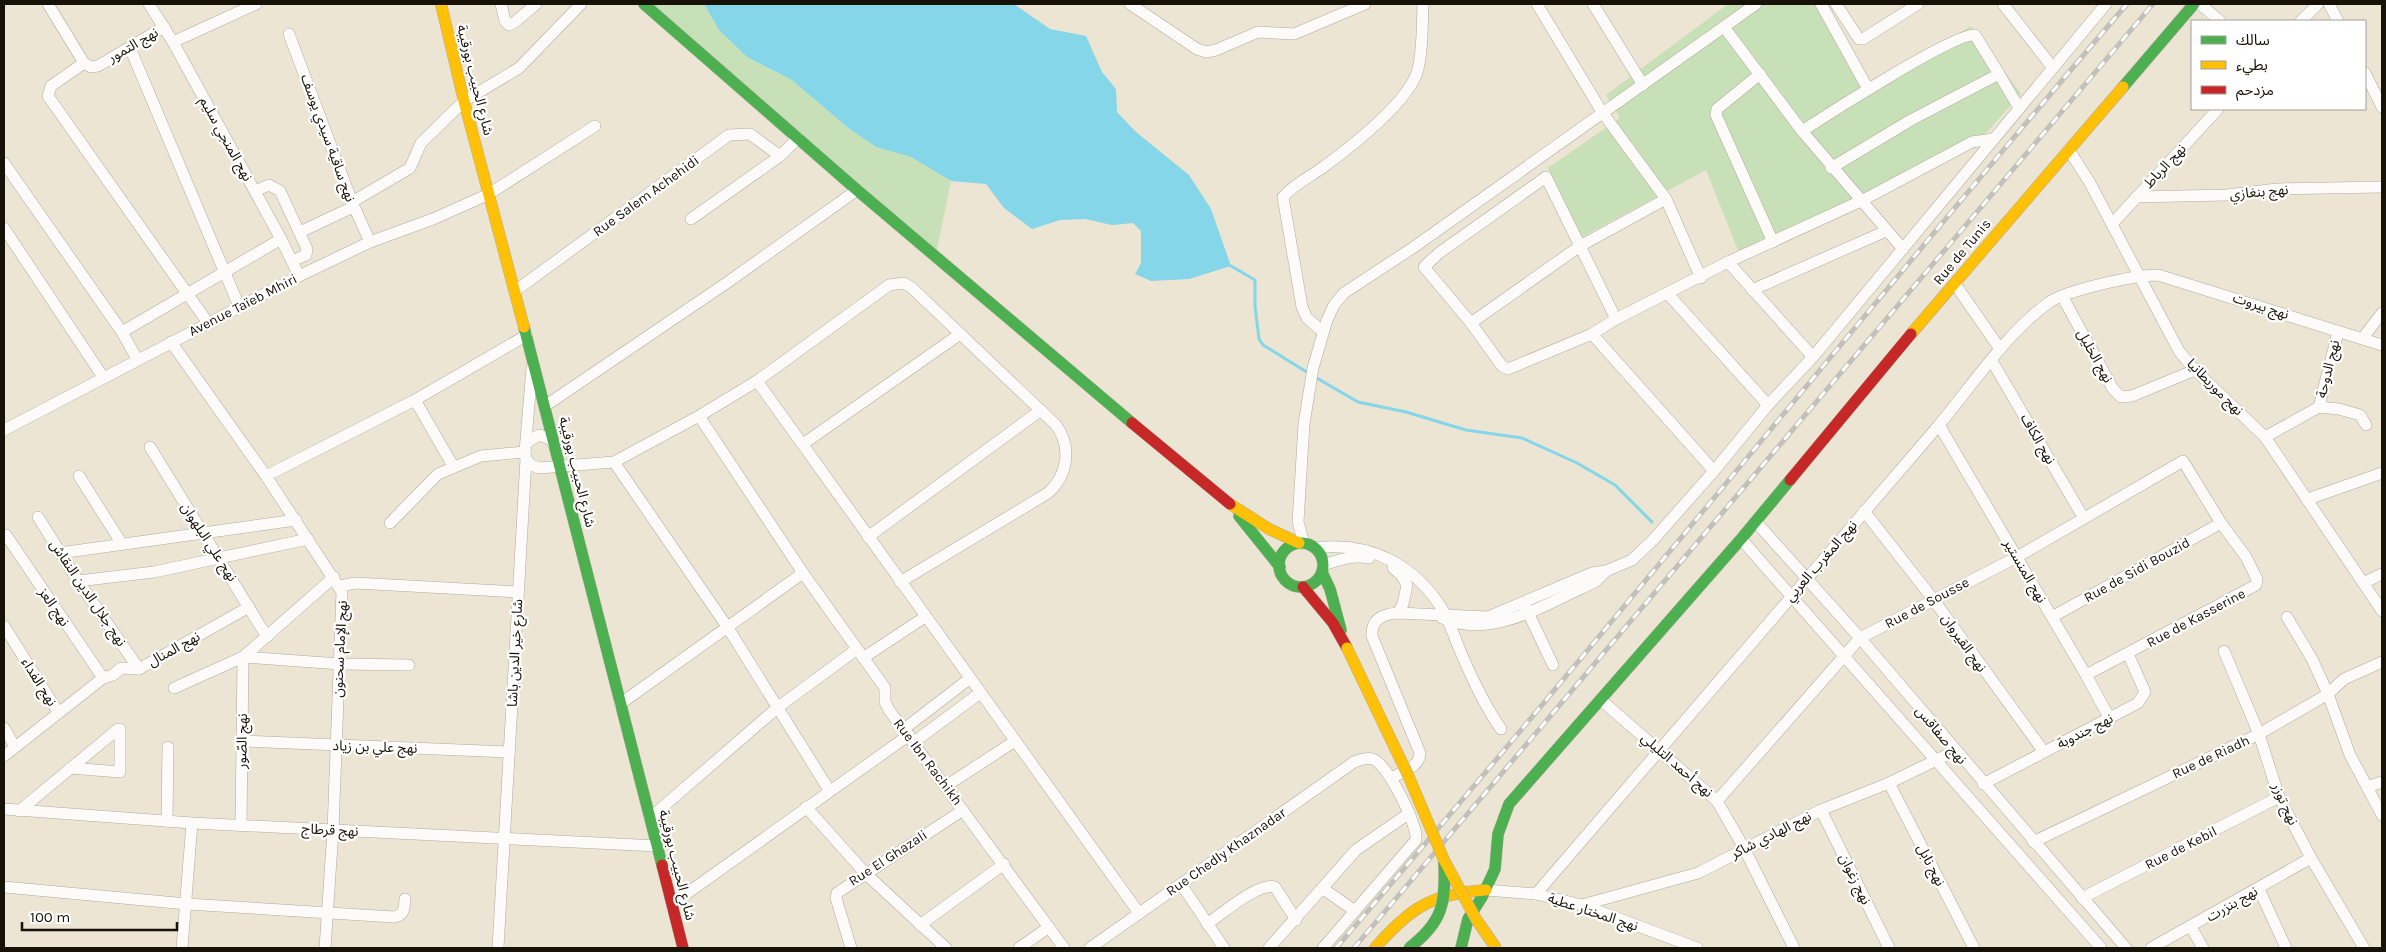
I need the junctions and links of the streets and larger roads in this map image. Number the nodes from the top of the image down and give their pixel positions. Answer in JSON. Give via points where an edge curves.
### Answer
{"nodes":[{"id":1,"x":48,"y":4,"type":"edge"},
{"id":2,"x":149,"y":4,"type":"edge"},
{"id":3,"x":256,"y":4,"type":"edge"},
{"id":4,"x":441,"y":4,"type":"edge"},
{"id":5,"x":501,"y":4,"type":"edge"},
{"id":6,"x":536,"y":4,"type":"edge"},
{"id":7,"x":581,"y":4,"type":"edge"},
{"id":8,"x":644,"y":4,"type":"edge"},
{"id":9,"x":1130,"y":4,"type":"edge"},
{"id":10,"x":1365,"y":4,"type":"edge"},
{"id":11,"x":1423,"y":4,"type":"edge"},
{"id":12,"x":1537,"y":4,"type":"edge"},
{"id":13,"x":1593,"y":4,"type":"edge"},
{"id":14,"x":1756,"y":4,"type":"edge"},
{"id":15,"x":1821,"y":4,"type":"edge"},
{"id":16,"x":1836,"y":4,"type":"edge"},
{"id":17,"x":1918,"y":4,"type":"edge"},
{"id":18,"x":2003,"y":4,"type":"edge"},
{"id":19,"x":2106,"y":4,"type":"edge"},
{"id":20,"x":2194,"y":4,"type":"edge"},
{"id":21,"x":2200,"y":4,"type":"edge"},
{"id":22,"x":2318,"y":4,"type":"edge"},
{"id":23,"x":2330,"y":4,"type":"edge"},
{"id":24,"x":2219,"y":20,"type":"edge"},
{"id":25,"x":2302,"y":20,"type":"edge"},
{"id":26,"x":2338,"y":20,"type":"edge"},
{"id":27,"x":164,"y":27,"type":"junction"},
{"id":28,"x":1724,"y":27,"type":"junction"},
{"id":29,"x":289,"y":34,"type":"dead end"},
{"id":30,"x":173,"y":42,"type":"junction"},
{"id":31,"x":130,"y":48,"type":"junction"},
{"id":32,"x":84,"y":63,"type":"junction"},
{"id":33,"x":2053,"y":68,"type":"junction"},
{"id":34,"x":1760,"y":74,"type":"junction"},
{"id":35,"x":1999,"y":74,"type":"junction"},
{"id":36,"x":2366,"y":75,"type":"edge"},
{"id":37,"x":1642,"y":85,"type":"junction"},
{"id":38,"x":1868,"y":89,"type":"junction"},
{"id":39,"x":464,"y":101,"type":"junction"},
{"id":40,"x":2382,"y":107,"type":"edge"},
{"id":41,"x":2019,"y":108,"type":"junction"},
{"id":42,"x":2217,"y":110,"type":"edge"},
{"id":43,"x":1602,"y":112,"type":"junction"},
{"id":44,"x":594,"y":126,"type":"dead end"},
{"id":45,"x":1802,"y":131,"type":"junction"},
{"id":46,"x":798,"y":138,"type":"junction"},
{"id":47,"x":1993,"y":139,"type":"junction"},
{"id":48,"x":2069,"y":150,"type":"junction"},
{"id":49,"x":780,"y":156,"type":"junction"},
{"id":50,"x":4,"y":163,"type":"edge"},
{"id":51,"x":1832,"y":168,"type":"junction"},
{"id":52,"x":2382,"y":187,"type":"edge"},
{"id":53,"x":856,"y":190,"type":"junction"},
{"id":54,"x":255,"y":191,"type":"junction"},
{"id":55,"x":489,"y":194,"type":"junction"},
{"id":56,"x":2136,"y":197,"type":"junction"},
{"id":57,"x":1666,"y":199,"type":"junction"},
{"id":58,"x":1863,"y":200,"type":"junction"},
{"id":59,"x":353,"y":205,"type":"junction"},
{"id":60,"x":690,"y":219,"type":"dead end"},
{"id":61,"x":2112,"y":224,"type":"junction"},
{"id":62,"x":4,"y":228,"type":"edge"},
{"id":63,"x":1886,"y":231,"type":"junction"},
{"id":64,"x":300,"y":232,"type":"junction"},
{"id":65,"x":282,"y":240,"type":"junction"},
{"id":66,"x":370,"y":242,"type":"junction"},
{"id":67,"x":1773,"y":242,"type":"junction"},
{"id":68,"x":1580,"y":246,"type":"junction"},
{"id":69,"x":1903,"y":249,"type":"junction"},
{"id":70,"x":292,"y":261,"type":"junction"},
{"id":71,"x":1728,"y":262,"type":"junction"},
{"id":72,"x":224,"y":272,"type":"junction"},
{"id":73,"x":2138,"y":275,"type":"junction"},
{"id":74,"x":299,"y":276,"type":"junction"},
{"id":75,"x":1701,"y":278,"type":"junction"},
{"id":76,"x":1956,"y":284,"type":"junction"},
{"id":77,"x":1752,"y":290,"type":"junction"},
{"id":78,"x":515,"y":291,"type":"junction"},
{"id":79,"x":186,"y":293,"type":"junction"},
{"id":80,"x":1668,"y":294,"type":"junction"},
{"id":81,"x":2062,"y":296,"type":"junction"},
{"id":82,"x":239,"y":306,"type":"junction"},
{"id":83,"x":2382,"y":313,"type":"edge"},
{"id":84,"x":1616,"y":319,"type":"junction"},
{"id":85,"x":1471,"y":322,"type":"junction"},
{"id":86,"x":208,"y":323,"type":"junction"},
{"id":87,"x":122,"y":332,"type":"junction"},
{"id":88,"x":1323,"y":332,"type":"junction"},
{"id":89,"x":2338,"y":332,"type":"junction"},
{"id":90,"x":960,"y":334,"type":"junction"},
{"id":91,"x":1592,"y":334,"type":"junction"},
{"id":92,"x":527,"y":335,"type":"junction"},
{"id":93,"x":2362,"y":339,"type":"junction"},
{"id":94,"x":171,"y":342,"type":"junction"},
{"id":95,"x":2382,"y":345,"type":"edge"},
{"id":96,"x":2000,"y":349,"type":"junction"},
{"id":97,"x":1813,"y":358,"type":"junction"},
{"id":98,"x":137,"y":359,"type":"junction"},
{"id":99,"x":532,"y":359,"type":"junction"},
{"id":100,"x":1992,"y":361,"type":"junction"},
{"id":101,"x":2195,"y":370,"type":"junction"},
{"id":102,"x":103,"y":377,"type":"junction"},
{"id":103,"x":757,"y":381,"type":"junction"},
{"id":104,"x":415,"y":400,"type":"junction"},
{"id":105,"x":1768,"y":405,"type":"junction"},
{"id":106,"x":546,"y":406,"type":"junction"},
{"id":107,"x":2319,"y":407,"type":"junction"},
{"id":108,"x":1041,"y":410,"type":"junction"},
{"id":109,"x":699,"y":416,"type":"junction"},
{"id":110,"x":1939,"y":425,"type":"junction"},
{"id":111,"x":2366,"y":425,"type":"dead end"},
{"id":112,"x":4,"y":430,"type":"edge"},
{"id":113,"x":2265,"y":436,"type":"junction"},
{"id":114,"x":803,"y":444,"type":"junction"},
{"id":115,"x":150,"y":447,"type":"dead end"},
{"id":116,"x":555,"y":447,"type":"junction"},
{"id":117,"x":526,"y":452,"type":"junction"},
{"id":118,"x":2183,"y":461,"type":"joint"},
{"id":119,"x":614,"y":462,"type":"junction"},
{"id":120,"x":559,"y":465,"type":"junction"},
{"id":121,"x":453,"y":466,"type":"junction"},
{"id":122,"x":1714,"y":471,"type":"junction"},
{"id":123,"x":2382,"y":473,"type":"edge"},
{"id":124,"x":79,"y":476,"type":"dead end"},
{"id":125,"x":266,"y":476,"type":"junction"},
{"id":126,"x":2308,"y":499,"type":"junction"},
{"id":127,"x":1228,"y":503,"type":"junction"},
{"id":128,"x":1864,"y":511,"type":"junction"},
{"id":129,"x":38,"y":517,"type":"dead end"},
{"id":130,"x":2084,"y":517,"type":"junction"},
{"id":131,"x":296,"y":520,"type":"junction"},
{"id":132,"x":1756,"y":522,"type":"junction"},
{"id":133,"x":390,"y":523,"type":"dead end"},
{"id":134,"x":2221,"y":523,"type":"junction"},
{"id":135,"x":202,"y":534,"type":"junction"},
{"id":136,"x":6,"y":535,"type":"dead end"},
{"id":137,"x":868,"y":537,"type":"junction"},
{"id":138,"x":308,"y":539,"type":"junction"},
{"id":139,"x":1741,"y":539,"type":"junction"},
{"id":140,"x":1302,"y":543,"type":"junction"},
{"id":141,"x":122,"y":544,"type":"junction"},
{"id":142,"x":1315,"y":548,"type":"junction"},
{"id":143,"x":60,"y":553,"type":"junction"},
{"id":144,"x":2017,"y":557,"type":"junction"},
{"id":145,"x":220,"y":558,"type":"junction"},
{"id":146,"x":1280,"y":567,"type":"junction"},
{"id":147,"x":1322,"y":568,"type":"junction"},
{"id":148,"x":803,"y":573,"type":"junction"},
{"id":149,"x":2382,"y":574,"type":"edge"},
{"id":150,"x":1806,"y":578,"type":"junction"},
{"id":151,"x":78,"y":581,"type":"junction"},
{"id":152,"x":337,"y":582,"type":"junction"},
{"id":153,"x":900,"y":582,"type":"junction"},
{"id":154,"x":2363,"y":583,"type":"junction"},
{"id":155,"x":1303,"y":587,"type":"junction"},
{"id":156,"x":518,"y":592,"type":"junction"},
{"id":157,"x":1792,"y":596,"type":"junction"},
{"id":158,"x":1933,"y":599,"type":"junction"},
{"id":159,"x":249,"y":607,"type":"junction"},
{"id":160,"x":1526,"y":607,"type":"junction"},
{"id":161,"x":2382,"y":611,"type":"edge"},
{"id":162,"x":1398,"y":613,"type":"junction"},
{"id":163,"x":1442,"y":616,"type":"junction"},
{"id":164,"x":925,"y":617,"type":"junction"},
{"id":165,"x":2052,"y":617,"type":"junction"},
{"id":166,"x":2287,"y":617,"type":"dead end"},
{"id":167,"x":4,"y":626,"type":"edge"},
{"id":168,"x":728,"y":628,"type":"junction"},
{"id":169,"x":1341,"y":635,"type":"junction"},
{"id":170,"x":267,"y":637,"type":"junction"},
{"id":171,"x":1860,"y":638,"type":"junction"},
{"id":172,"x":2224,"y":651,"type":"dead end"},
{"id":173,"x":860,"y":654,"type":"junction"},
{"id":174,"x":2128,"y":654,"type":"junction"},
{"id":175,"x":243,"y":657,"type":"junction"},
{"id":176,"x":1844,"y":658,"type":"junction"},
{"id":177,"x":2382,"y":662,"type":"edge"},
{"id":178,"x":340,"y":664,"type":"junction"},
{"id":179,"x":409,"y":665,"type":"dead end"},
{"id":180,"x":1553,"y":665,"type":"dead end"},
{"id":181,"x":138,"y":669,"type":"junction"},
{"id":182,"x":2086,"y":675,"type":"junction"},
{"id":183,"x":103,"y":678,"type":"junction"},
{"id":184,"x":969,"y":679,"type":"junction"},
{"id":185,"x":174,"y":688,"type":"dead end"},
{"id":186,"x":980,"y":693,"type":"junction"},
{"id":187,"x":2328,"y":694,"type":"junction"},
{"id":188,"x":1601,"y":700,"type":"junction"},
{"id":189,"x":620,"y":704,"type":"junction"},
{"id":190,"x":778,"y":708,"type":"junction"},
{"id":191,"x":58,"y":712,"type":"junction"},
{"id":192,"x":2110,"y":719,"type":"junction"},
{"id":193,"x":4,"y":728,"type":"edge"},
{"id":194,"x":1501,"y":729,"type":"dead end"},
{"id":195,"x":2259,"y":734,"type":"junction"},
{"id":196,"x":909,"y":735,"type":"junction"},
{"id":197,"x":242,"y":740,"type":"junction"},
{"id":198,"x":1015,"y":741,"type":"junction"},
{"id":199,"x":335,"y":746,"type":"junction"},
{"id":200,"x":15,"y":747,"type":"junction"},
{"id":201,"x":168,"y":747,"type":"dead end"},
{"id":202,"x":1660,"y":750,"type":"junction"},
{"id":203,"x":1955,"y":751,"type":"junction"},
{"id":204,"x":509,"y":752,"type":"junction"},
{"id":205,"x":2044,"y":752,"type":"junction"},
{"id":206,"x":4,"y":756,"type":"edge"},
{"id":207,"x":1936,"y":760,"type":"junction"},
{"id":208,"x":70,"y":768,"type":"junction"},
{"id":209,"x":1391,"y":778,"type":"junction"},
{"id":210,"x":2382,"y":782,"type":"edge"},
{"id":211,"x":1888,"y":783,"type":"junction"},
{"id":212,"x":1983,"y":784,"type":"junction"},
{"id":213,"x":946,"y":786,"type":"junction"},
{"id":214,"x":2368,"y":787,"type":"junction"},
{"id":215,"x":829,"y":790,"type":"junction"},
{"id":216,"x":2279,"y":797,"type":"junction"},
{"id":217,"x":1717,"y":801,"type":"junction"},
{"id":218,"x":806,"y":807,"type":"junction"},
{"id":219,"x":4,"y":809,"type":"edge"},
{"id":220,"x":19,"y":810,"type":"junction"},
{"id":221,"x":964,"y":810,"type":"junction"},
{"id":222,"x":1821,"y":810,"type":"junction"},
{"id":223,"x":1408,"y":814,"type":"junction"},
{"id":224,"x":2382,"y":815,"type":"edge"},
{"id":225,"x":650,"y":818,"type":"junction"},
{"id":226,"x":167,"y":821,"type":"junction"},
{"id":227,"x":192,"y":823,"type":"junction"},
{"id":228,"x":241,"y":825,"type":"junction"},
{"id":229,"x":334,"y":830,"type":"junction"},
{"id":230,"x":504,"y":839,"type":"junction"},
{"id":231,"x":2033,"y":842,"type":"junction"},
{"id":232,"x":657,"y":846,"type":"junction"},
{"id":233,"x":1744,"y":848,"type":"junction"},
{"id":234,"x":2311,"y":858,"type":"junction"},
{"id":235,"x":1444,"y":860,"type":"junction"},
{"id":236,"x":1004,"y":864,"type":"junction"},
{"id":237,"x":866,"y":874,"type":"junction"},
{"id":238,"x":1181,"y":884,"type":"junction"},
{"id":239,"x":4,"y":887,"type":"edge"},
{"id":240,"x":1322,"y":888,"type":"junction"},
{"id":241,"x":2259,"y":889,"type":"junction"},
{"id":242,"x":1486,"y":890,"type":"junction"},
{"id":243,"x":1536,"y":894,"type":"junction"},
{"id":244,"x":2082,"y":898,"type":"junction"},
{"id":245,"x":405,"y":899,"type":"dead end"},
{"id":246,"x":187,"y":904,"type":"junction"},
{"id":247,"x":672,"y":904,"type":"junction"},
{"id":248,"x":1582,"y":905,"type":"junction"},
{"id":249,"x":1354,"y":911,"type":"junction"},
{"id":250,"x":1139,"y":913,"type":"junction"},
{"id":251,"x":328,"y":914,"type":"junction"},
{"id":252,"x":1296,"y":920,"type":"junction"},
{"id":253,"x":920,"y":924,"type":"junction"},
{"id":254,"x":1207,"y":924,"type":"junction"},
{"id":255,"x":1049,"y":927,"type":"junction"},
{"id":256,"x":2191,"y":927,"type":"junction"},
{"id":257,"x":1464,"y":935,"type":"junction"},
{"id":258,"x":182,"y":948,"type":"edge"},
{"id":259,"x":325,"y":948,"type":"edge"},
{"id":260,"x":498,"y":948,"type":"edge"},
{"id":261,"x":683,"y":948,"type":"edge"},
{"id":262,"x":851,"y":948,"type":"edge"},
{"id":263,"x":946,"y":948,"type":"edge"},
{"id":264,"x":1019,"y":948,"type":"edge"},
{"id":265,"x":1064,"y":948,"type":"edge"},
{"id":266,"x":1090,"y":948,"type":"edge"},
{"id":267,"x":1224,"y":948,"type":"edge"},
{"id":268,"x":1269,"y":948,"type":"edge"},
{"id":269,"x":1323,"y":948,"type":"edge"},
{"id":270,"x":1375,"y":948,"type":"edge"},
{"id":271,"x":1409,"y":948,"type":"edge"},
{"id":272,"x":1461,"y":948,"type":"edge"},
{"id":273,"x":1470,"y":948,"type":"edge"},
{"id":274,"x":1496,"y":948,"type":"edge"},
{"id":275,"x":1697,"y":948,"type":"edge"},
{"id":276,"x":1794,"y":948,"type":"edge"},
{"id":277,"x":1889,"y":948,"type":"edge"},
{"id":278,"x":1974,"y":948,"type":"edge"},
{"id":279,"x":2101,"y":948,"type":"edge"},
{"id":280,"x":2126,"y":948,"type":"edge"},
{"id":281,"x":2152,"y":948,"type":"edge"},
{"id":282,"x":2203,"y":948,"type":"edge"},
{"id":283,"x":2286,"y":948,"type":"edge"},
{"id":284,"x":2364,"y":948,"type":"edge"}],
"edges":[{"from":1,"to":32,"type":"street"},
{"from":2,"to":27,"type":"street","name":"نهج المنجي سليم"},
{"from":3,"to":30,"type":"street"},
{"from":4,"to":39,"type":"street","name":"شارع الحبيب بورقيبة"},
{"from":5,"to":6,"type":"street","via":[[506,24],[510,25]]},
{"from":7,"to":39,"type":"street","via":[[519,68]]},
{"from":8,"to":46,"type":"street"},
{"from":9,"to":10,"type":"street","via":[[1206,52],[1258,32],[1294,34]]},
{"from":11,"to":88,"type":"street","via":[[1418,70],[1398,104],[1334,159],[1283,197],[1302,307]]},
{"from":12,"to":43,"type":"street"},
{"from":13,"to":37,"type":"street"},
{"from":14,"to":28,"type":"street"},
{"from":15,"to":38,"type":"street"},
{"from":16,"to":17,"type":"street","via":[[1859,39]]},
{"from":18,"to":33,"type":"street"},
{"from":19,"to":33,"type":"street"},
{"from":20,"to":48,"type":"street","name":"Rue de Tunis"},
{"from":21,"to":24,"type":"street"},
{"from":22,"to":25,"type":"street"},
{"from":23,"to":26,"type":"street"},
{"from":27,"to":30,"type":"street","name":"نهج المنجي سليم"},
{"from":27,"to":31,"type":"street","name":"نهج التمور"},
{"from":28,"to":34,"type":"street"},
{"from":28,"to":37,"type":"street"},
{"from":29,"to":59,"type":"street","name":"نهج ساقية سيدي يوسف"},
{"from":30,"to":54,"type":"street","name":"نهج المنجي سليم"},
{"from":31,"to":32,"type":"street","name":"نهج التمور","via":[[96,67]]},
{"from":31,"to":72,"type":"street"},
{"from":32,"to":79,"type":"street","via":[[51,86],[48,96]]},
{"from":33,"to":41,"type":"street"},
{"from":34,"to":45,"type":"street"},
{"from":34,"to":67,"type":"street","via":[[1717,109],[1716,115]]},
{"from":35,"to":38,"type":"street","via":[[1973,34]]},
{"from":35,"to":41,"type":"street"},
{"from":35,"to":51,"type":"street","via":[[1911,120]]},
{"from":36,"to":40,"type":"street"},
{"from":37,"to":43,"type":"street"},
{"from":38,"to":45,"type":"street"},
{"from":39,"to":55,"type":"street","name":"شارع الحبيب بورقيبة"},
{"from":39,"to":59,"type":"street","via":[[418,145],[410,168]]},
{"from":41,"to":47,"type":"street"},
{"from":42,"to":56,"type":"street","name":"نهج الرباط"},
{"from":43,"to":57,"type":"street"},
{"from":43,"to":88,"type":"street","via":[[1414,247],[1344,293],[1334,305]]},
{"from":44,"to":55,"type":"street","name":"Avenue Taïeb Mhiri"},
{"from":45,"to":51,"type":"street"},
{"from":46,"to":49,"type":"street"},
{"from":46,"to":53,"type":"street"},
{"from":47,"to":58,"type":"street","via":[[1972,142]]},
{"from":47,"to":69,"type":"street"},
{"from":48,"to":61,"type":"street","name":"نهج موريطانيا"},
{"from":48,"to":76,"type":"street","name":"Rue de Tunis"},
{"from":49,"to":60,"type":"street"},
{"from":49,"to":78,"type":"street","name":"Rue Salem Achehidi","via":[[750,134],[729,136]]},
{"from":50,"to":87,"type":"street"},
{"from":51,"to":58,"type":"street"},
{"from":52,"to":56,"type":"street","name":"نهج بنغازي"},
{"from":53,"to":106,"type":"street"},
{"from":53,"to":127,"type":"street"},
{"from":54,"to":64,"type":"street","via":[[262,186],[275,187],[280,191]]},
{"from":54,"to":65,"type":"street","name":"نهج المنجي سليم"},
{"from":55,"to":66,"type":"street","name":"Avenue Taïeb Mhiri"},
{"from":55,"to":78,"type":"street","name":"شارع الحبيب بورقيبة"},
{"from":56,"to":61,"type":"street","name":"نهج الرباط"},
{"from":57,"to":68,"type":"street"},
{"from":57,"to":75,"type":"street"},
{"from":58,"to":63,"type":"street"},
{"from":58,"to":67,"type":"street"},
{"from":59,"to":64,"type":"street"},
{"from":59,"to":66,"type":"street","name":"نهج ساقية سيدي يوسف"},
{"from":61,"to":73,"type":"street","name":"نهج موريطانيا"},
{"from":62,"to":102,"type":"street"},
{"from":63,"to":69,"type":"street"},
{"from":63,"to":77,"type":"street"},
{"from":64,"to":70,"type":"street","via":[[306,253]]},
{"from":65,"to":70,"type":"street","name":"نهج المنجي سليم"},
{"from":65,"to":72,"type":"street"},
{"from":66,"to":74,"type":"street","name":"Avenue Taïeb Mhiri"},
{"from":67,"to":71,"type":"street"},
{"from":68,"to":84,"type":"street"},
{"from":68,"to":85,"type":"street"},
{"from":68,"to":85,"type":"street","via":[[1545,177],[1425,265]]},
{"from":69,"to":97,"type":"street"},
{"from":70,"to":74,"type":"street","name":"نهج المنجي سليم"},
{"from":71,"to":75,"type":"street"},
{"from":71,"to":77,"type":"street"},
{"from":72,"to":79,"type":"street"},
{"from":72,"to":82,"type":"street"},
{"from":73,"to":81,"type":"street","name":"نهج المغرب العربي"},
{"from":73,"to":89,"type":"street","name":"نهج بيروت","via":[[2158,274]]},
{"from":73,"to":101,"type":"street","name":"نهج موريطانيا","via":[[2180,351]]},
{"from":74,"to":82,"type":"street","name":"Avenue Taïeb Mhiri"},
{"from":75,"to":80,"type":"street"},
{"from":76,"to":96,"type":"street"},
{"from":76,"to":132,"type":"street","name":"Rue de Tunis"},
{"from":77,"to":97,"type":"street"},
{"from":78,"to":92,"type":"street","name":"شارع الحبيب بورقيبة"},
{"from":79,"to":86,"type":"street"},
{"from":79,"to":87,"type":"street"},
{"from":80,"to":84,"type":"street"},
{"from":80,"to":105,"type":"street"},
{"from":81,"to":96,"type":"street","name":"نهج المغرب العربي","via":[[2049,302]]},
{"from":81,"to":101,"type":"street","name":"نهج الخليل","via":[[2113,389],[2121,397],[2132,396]]},
{"from":82,"to":86,"type":"street","name":"Avenue Taïeb Mhiri"},
{"from":83,"to":93,"type":"street"},
{"from":84,"to":91,"type":"street"},
{"from":85,"to":91,"type":"street","via":[[1505,369]]},
{"from":86,"to":94,"type":"street","name":"Avenue Taïeb Mhiri"},
{"from":87,"to":98,"type":"street"},
{"from":88,"to":140,"type":"street","via":[[1310,386],[1299,479],[1298,522]]},
{"from":89,"to":93,"type":"street","name":"نهج بيروت"},
{"from":89,"to":107,"type":"street","name":"نهج الدوحة"},
{"from":90,"to":103,"type":"street","via":[[908,285],[894,283]]},
{"from":90,"to":108,"type":"street"},
{"from":90,"to":114,"type":"street"},
{"from":91,"to":122,"type":"street"},
{"from":92,"to":99,"type":"street","name":"شارع الحبيب بورقيبة"},
{"from":92,"to":104,"type":"street"},
{"from":93,"to":95,"type":"street","name":"نهج بيروت"},
{"from":94,"to":98,"type":"street","name":"Avenue Taïeb Mhiri"},
{"from":94,"to":125,"type":"street"},
{"from":96,"to":100,"type":"street","name":"نهج المغرب العربي"},
{"from":97,"to":105,"type":"street"},
{"from":98,"to":102,"type":"street","name":"Avenue Taïeb Mhiri"},
{"from":99,"to":106,"type":"street","name":"شارع الحبيب بورقيبة"},
{"from":99,"to":117,"type":"street","name":"شارع خير الدين باشا"},
{"from":100,"to":110,"type":"street","name":"نهج المغرب العربي"},
{"from":100,"to":130,"type":"street","name":"نهج الكاف"},
{"from":101,"to":113,"type":"street","name":"نهج موريطانيا"},
{"from":102,"to":112,"type":"street","name":"Avenue Taïeb Mhiri"},
{"from":103,"to":109,"type":"street"},
{"from":103,"to":114,"type":"street"},
{"from":104,"to":121,"type":"street"},
{"from":104,"to":125,"type":"street"},
{"from":105,"to":122,"type":"street"},
{"from":106,"to":116,"type":"street","name":"شارع الحبيب بورقيبة"},
{"from":107,"to":111,"type":"street","name":"نهج الدوحة","via":[[2353,412]]},
{"from":107,"to":113,"type":"street","name":"نهج الدوحة"},
{"from":108,"to":137,"type":"street"},
{"from":108,"to":153,"type":"street","via":[[1056,425],[1066,445],[1065,464],[1057,483],[1048,493]]},
{"from":109,"to":119,"type":"street"},
{"from":109,"to":148,"type":"street","name":"Rue Ibn Rachikh"},
{"from":110,"to":128,"type":"street","name":"نهج المغرب العربي"},
{"from":110,"to":144,"type":"street","name":"نهج المنستير"},
{"from":113,"to":126,"type":"street","name":"نهج موريطانيا"},
{"from":114,"to":137,"type":"street"},
{"from":115,"to":135,"type":"street","name":"نهج علي البلهوان"},
{"from":116,"to":117,"type":"street","via":[[550,439],[538,436]]},
{"from":116,"to":120,"type":"street","name":"شارع الحبيب بورقيبة"},
{"from":117,"to":120,"type":"street","via":[[532,465],[539,468]]},
{"from":117,"to":121,"type":"street","via":[[481,456]]},
{"from":117,"to":156,"type":"street","name":"شارع خير الدين باشا"},
{"from":118,"to":130,"type":"street","name":"Rue de Sousse"},
{"from":118,"to":134,"type":"street","name":"Rue de Kasserine"},
{"from":119,"to":120,"type":"street"},
{"from":119,"to":168,"type":"street"},
{"from":120,"to":189,"type":"street","name":"شارع الحبيب بورقيبة"},
{"from":121,"to":133,"type":"street","via":[[431,480]]},
{"from":122,"to":160,"type":"street","via":[[1639,555],[1606,571],[1596,581]]},
{"from":123,"to":126,"type":"street"},
{"from":124,"to":141,"type":"street"},
{"from":125,"to":131,"type":"street"},
{"from":126,"to":154,"type":"street","name":"نهج موريطانيا"},
{"from":127,"to":140,"type":"street","via":[[1257,523]]},
{"from":127,"to":146,"type":"street"},
{"from":128,"to":150,"type":"street","name":"نهج المغرب العربي"},
{"from":128,"to":158,"type":"street","name":"نهج القيروان"},
{"from":129,"to":143,"type":"street","name":"نهج جلال الدين النقاش"},
{"from":130,"to":144,"type":"street","name":"Rue de Sousse"},
{"from":131,"to":135,"type":"street"},
{"from":131,"to":138,"type":"street"},
{"from":132,"to":139,"type":"street","name":"Rue de Tunis"},
{"from":132,"to":150,"type":"street","name":"نهج صفاقس"},
{"from":134,"to":165,"type":"street","name":"Rue de Sidi Bouzid"},
{"from":134,"to":174,"type":"street","name":"Rue de Kasserine","via":[[2246,558],[2257,579],[2256,585]]},
{"from":135,"to":141,"type":"street"},
{"from":135,"to":145,"type":"street","name":"نهج علي البلهوان"},
{"from":136,"to":183,"type":"street","name":"نهج العز"},
{"from":137,"to":153,"type":"street"},
{"from":138,"to":145,"type":"street"},
{"from":138,"to":152,"type":"street"},
{"from":139,"to":157,"type":"street","name":"نهج صفاقس"},
{"from":139,"to":188,"type":"street","name":"Rue de Tunis"},
{"from":140,"to":142,"type":"street"},
{"from":140,"to":146,"type":"street","via":[[1284,551]]},
{"from":141,"to":143,"type":"street"},
{"from":142,"to":147,"type":"street"},
{"from":142,"to":163,"type":"street","via":[[1373,551],[1422,583]]},
{"from":143,"to":151,"type":"street","name":"نهج جلال الدين النقاش"},
{"from":144,"to":158,"type":"street","name":"Rue de Sousse"},
{"from":144,"to":165,"type":"street","name":"نهج المنستير"},
{"from":145,"to":151,"type":"street","via":[[154,572]]},
{"from":145,"to":159,"type":"street","name":"نهج علي البلهوان"},
{"from":146,"to":155,"type":"street","via":[[1287,582]]},
{"from":147,"to":155,"type":"street","via":[[1311,584]]},
{"from":147,"to":162,"type":"street","via":[[1343,558],[1358,556],[1388,564],[1407,585]]},
{"from":147,"to":169,"type":"street"},
{"from":148,"to":168,"type":"street"},
{"from":148,"to":173,"type":"street","name":"Rue Ibn Rachikh"},
{"from":149,"to":154,"type":"street"},
{"from":150,"to":157,"type":"street","name":"نهج المغرب العربي"},
{"from":150,"to":171,"type":"street","name":"نهج صفاقس"},
{"from":151,"to":181,"type":"street","name":"نهج جلال الدين النقاش"},
{"from":152,"to":156,"type":"street"},
{"from":152,"to":170,"type":"street"},
{"from":152,"to":178,"type":"street","name":"نهج الإمام سحنون","via":[[342,592]]},
{"from":153,"to":164,"type":"street"},
{"from":154,"to":161,"type":"street","name":"نهج موريطانيا"},
{"from":155,"to":169,"type":"street"},
{"from":156,"to":204,"type":"street","name":"شارع خير الدين باشا"},
{"from":157,"to":176,"type":"street","name":"نهج صفاقس"},
{"from":157,"to":202,"type":"street","name":"نهج المغرب العربي"},
{"from":158,"to":171,"type":"street","name":"Rue de Sousse"},
{"from":158,"to":205,"type":"street","name":"نهج القيروان"},
{"from":159,"to":170,"type":"street","name":"نهج علي البلهوان"},
{"from":159,"to":181,"type":"street","name":"نهج المنال"},
{"from":160,"to":163,"type":"street","via":[[1509,620],[1485,626]]},
{"from":160,"to":180,"type":"street"},
{"from":162,"to":163,"type":"street"},
{"from":162,"to":209,"type":"street","via":[[1376,620],[1371,629],[1372,636],[1420,757],[1415,766]]},
{"from":163,"to":194,"type":"street","via":[[1477,691]]},
{"from":164,"to":173,"type":"street"},
{"from":164,"to":184,"type":"street"},
{"from":165,"to":182,"type":"street","name":"نهج المنستير"},
{"from":166,"to":187,"type":"street"},
{"from":167,"to":191,"type":"street","name":"نهج الفداء"},
{"from":168,"to":189,"type":"street"},
{"from":168,"to":190,"type":"street"},
{"from":169,"to":235,"type":"street","bridge":true,"via":[[1408,775]]},
{"from":170,"to":175,"type":"street"},
{"from":171,"to":176,"type":"street","name":"Rue de Sousse"},
{"from":171,"to":203,"type":"street","name":"نهج صفاقس"},
{"from":172,"to":195,"type":"street","name":"نهج توزر"},
{"from":173,"to":190,"type":"street"},
{"from":173,"to":196,"type":"street","name":"Rue Ibn Rachikh","via":[[884,688],[886,705]]},
{"from":174,"to":182,"type":"street","name":"Rue de Kasserine"},
{"from":174,"to":192,"type":"street","name":"نهج جندوبة","via":[[2145,695],[2138,703]]},
{"from":175,"to":178,"type":"street"},
{"from":175,"to":185,"type":"street"},
{"from":175,"to":197,"type":"street","name":"نهج الصّور"},
{"from":176,"to":207,"type":"street","name":"نهج صفاقس"},
{"from":176,"to":217,"type":"street","name":"Rue de Sousse"},
{"from":177,"to":187,"type":"street","name":"Rue de Riadh","via":[[2344,679]]},
{"from":178,"to":179,"type":"street"},
{"from":178,"to":199,"type":"street","name":"نهج الإمام سحنون"},
{"from":181,"to":183,"type":"street","name":"نهج المنال","via":[[121,668]]},
{"from":182,"to":192,"type":"street","name":"نهج المنستير"},
{"from":183,"to":191,"type":"street","name":"نهج المنال"},
{"from":184,"to":186,"type":"street"},
{"from":184,"to":196,"type":"street"},
{"from":186,"to":196,"type":"street"},
{"from":186,"to":198,"type":"street"},
{"from":187,"to":195,"type":"street","name":"Rue de Riadh"},
{"from":187,"to":214,"type":"street","via":[[2350,755]]},
{"from":188,"to":202,"type":"street","name":"نهج أحمد التليلي"},
{"from":188,"to":242,"type":"street","name":"Rue de Tunis","via":[[1509,804],[1498,834],[1495,869]]},
{"from":189,"to":225,"type":"street","name":"شارع الحبيب بورقيبة"},
{"from":190,"to":215,"type":"street"},
{"from":190,"to":225,"type":"street"},
{"from":191,"to":200,"type":"street","name":"نهج المنال"},
{"from":192,"to":205,"type":"street","name":"نهج جندوبة"},
{"from":193,"to":200,"type":"street"},
{"from":195,"to":216,"type":"street","name":"نهج توزر"},
{"from":195,"to":231,"type":"street","name":"Rue de Riadh"},
{"from":196,"to":213,"type":"street","name":"Rue Ibn Rachikh"},
{"from":196,"to":215,"type":"street"},
{"from":197,"to":199,"type":"street","name":"نهج علي بن زياد"},
{"from":197,"to":228,"type":"street","name":"نهج الصّور"},
{"from":198,"to":213,"type":"street"},
{"from":198,"to":250,"type":"street"},
{"from":199,"to":204,"type":"street","name":"نهج علي بن زياد"},
{"from":199,"to":229,"type":"street","name":"نهج الإمام سحنون"},
{"from":200,"to":206,"type":"street","name":"نهج المنال"},
{"from":201,"to":226,"type":"street"},
{"from":202,"to":217,"type":"street","name":"نهج أحمد التليلي"},
{"from":202,"to":243,"type":"street","name":"نهج المغرب العربي"},
{"from":203,"to":207,"type":"street","name":"نهج الهادي شاكر"},
{"from":203,"to":212,"type":"street","name":"نهج صفاقس"},
{"from":204,"to":230,"type":"street","name":"شارع خير الدين باشا"},
{"from":205,"to":212,"type":"street","name":"نهج جندوبة"},
{"from":207,"to":211,"type":"street","name":"نهج الهادي شاكر"},
{"from":207,"to":279,"type":"street","name":"نهج صفاقس"},
{"from":208,"to":208,"type":"street","via":[[118,729],[120,729],[120,772]]},
{"from":208,"to":220,"type":"street"},
{"from":209,"to":223,"type":"street"},
{"from":209,"to":238,"type":"street","name":"Rue Chedly Khaznadar","via":[[1383,765],[1372,759],[1354,762]]},
{"from":210,"to":214,"type":"street"},
{"from":211,"to":222,"type":"street","name":"نهج الهادي شاكر"},
{"from":211,"to":278,"type":"street","name":"نهج نابل"},
{"from":212,"to":231,"type":"street","name":"نهج صفاقس"},
{"from":213,"to":221,"type":"street","name":"Rue Ibn Rachikh"},
{"from":214,"to":224,"type":"street"},
{"from":215,"to":218,"type":"street"},
{"from":216,"to":234,"type":"street","name":"نهج توزر"},
{"from":216,"to":244,"type":"street","name":"Rue de Kebil"},
{"from":217,"to":233,"type":"street","name":"نهج أحمد التليلي"},
{"from":218,"to":237,"type":"street"},
{"from":218,"to":247,"type":"street"},
{"from":219,"to":220,"type":"street","name":"نهج قرطاج"},
{"from":220,"to":226,"type":"street","name":"نهج قرطاج"},
{"from":221,"to":236,"type":"street","name":"Rue Ibn Rachikh"},
{"from":221,"to":237,"type":"street","name":"Rue El Ghazali"},
{"from":222,"to":233,"type":"street","name":"نهج الهادي شاكر"},
{"from":222,"to":277,"type":"street","name":"نهج زغوان"},
{"from":223,"to":240,"type":"street","via":[[1356,850]]},
{"from":223,"to":249,"type":"street","via":[[1416,831],[1416,840]]},
{"from":225,"to":232,"type":"street","name":"شارع الحبيب بورقيبة"},
{"from":226,"to":227,"type":"street","name":"نهج قرطاج"},
{"from":227,"to":228,"type":"street","name":"نهج قرطاج"},
{"from":227,"to":246,"type":"street"},
{"from":228,"to":229,"type":"street","name":"نهج قرطاج"},
{"from":229,"to":230,"type":"street","name":"نهج قرطاج"},
{"from":229,"to":251,"type":"street","name":"نهج الإمام سحنون"},
{"from":230,"to":232,"type":"street","name":"نهج قرطاج"},
{"from":230,"to":260,"type":"street","name":"شارع خير الدين باشا"},
{"from":231,"to":244,"type":"street","name":"نهج صفاقس"},
{"from":232,"to":247,"type":"street","name":"شارع الحبيب بورقيبة"},
{"from":233,"to":248,"type":"street","name":"نهج الهادي شاكر","via":[[1688,877]]},
{"from":233,"to":276,"type":"street","name":"نهج أحمد التليلي"},
{"from":234,"to":241,"type":"street","name":"نهج بنزرت"},
{"from":234,"to":284,"type":"street","name":"نهج توزر"},
{"from":235,"to":271,"type":"street","bridge":true,"via":[[1446,896],[1441,918],[1426,937]]},
{"from":235,"to":274,"type":"street","bridge":true},
{"from":236,"to":253,"type":"street"},
{"from":236,"to":255,"type":"street","name":"Rue Ibn Rachikh"},
{"from":237,"to":253,"type":"street"},
{"from":237,"to":262,"type":"street","name":"Rue El Ghazali","via":[[837,893]]},
{"from":238,"to":250,"type":"street","name":"Rue Chedly Khaznadar"},
{"from":238,"to":254,"type":"street"},
{"from":239,"to":246,"type":"street"},
{"from":240,"to":249,"type":"street"},
{"from":240,"to":252,"type":"street"},
{"from":241,"to":256,"type":"street","name":"نهج بنزرت"},
{"from":241,"to":283,"type":"street"},
{"from":242,"to":243,"type":"street","name":"نهج المختار عطية"},
{"from":242,"to":257,"type":"street","name":"Rue de Tunis","via":[[1468,920]]},
{"from":242,"to":270,"type":"street","via":[[1454,892],[1426,902],[1404,918]]},
{"from":243,"to":248,"type":"street","name":"نهج المختار عطية"},
{"from":244,"to":280,"type":"street","name":"نهج صفاقس"},
{"from":245,"to":251,"type":"street","via":[[404,911],[397,916]]},
{"from":246,"to":251,"type":"street"},
{"from":246,"to":258,"type":"street"},
{"from":247,"to":261,"type":"street","name":"شارع الحبيب بورقيبة"},
{"from":248,"to":275,"type":"street","name":"نهج المختار عطية"},
{"from":249,"to":269,"type":"street"},
{"from":250,"to":266,"type":"street","name":"Rue Chedly Khaznadar"},
{"from":251,"to":259,"type":"street","name":"نهج الإمام سحنون"},
{"from":252,"to":254,"type":"street","via":[[1275,887],[1270,886],[1259,888]]},
{"from":252,"to":268,"type":"street"},
{"from":253,"to":263,"type":"street"},
{"from":254,"to":267,"type":"street"},
{"from":255,"to":264,"type":"street"},
{"from":255,"to":265,"type":"street","name":"Rue Ibn Rachikh"},
{"from":256,"to":281,"type":"street","name":"نهج بنزرت"},
{"from":256,"to":282,"type":"street"},
{"from":257,"to":272,"type":"street","name":"Rue de Tunis"},
{"from":257,"to":273,"type":"street"}]}
